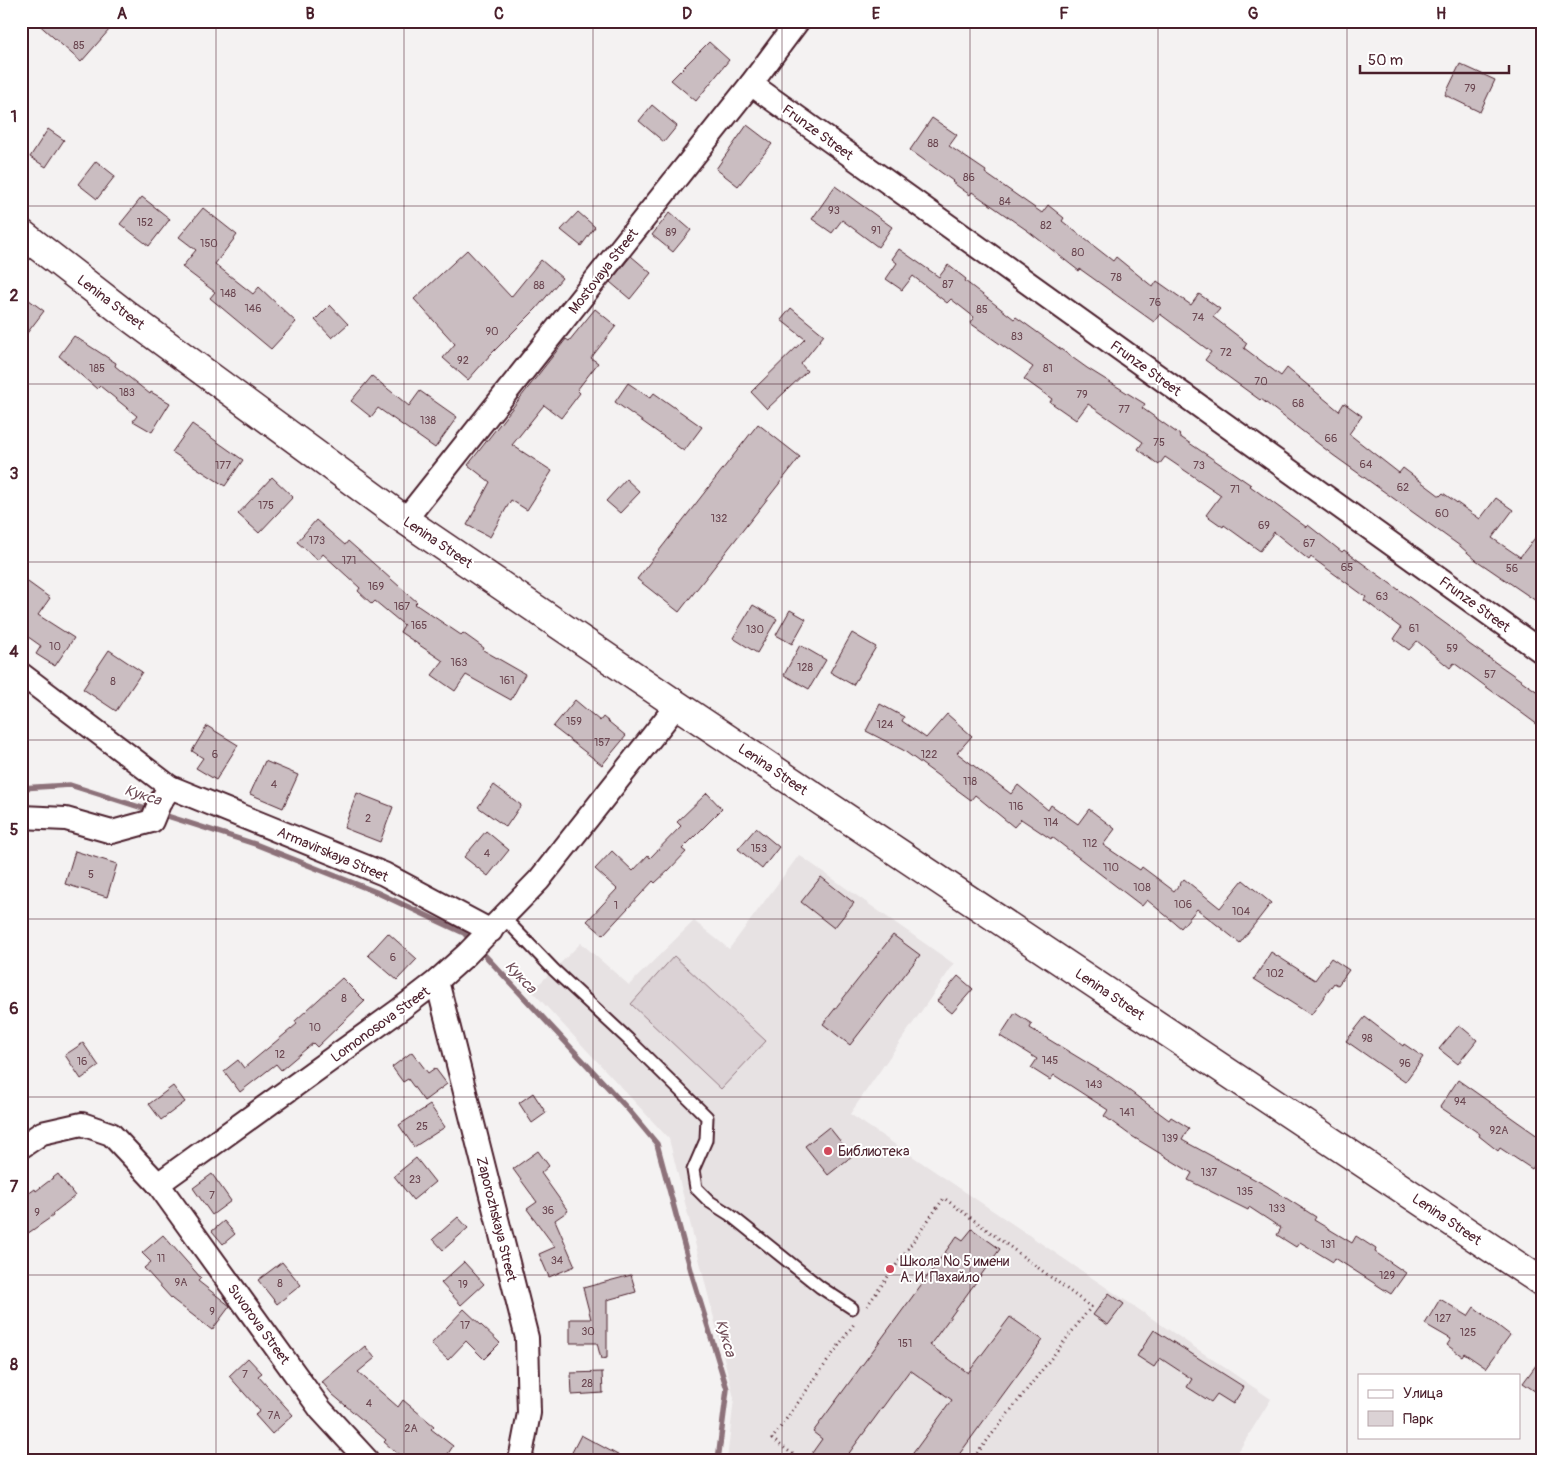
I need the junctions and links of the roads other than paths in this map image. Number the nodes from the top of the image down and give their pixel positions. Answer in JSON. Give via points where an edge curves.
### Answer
{"nodes":[{"id":1,"x":798,"y":21,"type":"edge"},
{"id":2,"x":751,"y":84,"type":"junction"},
{"id":3,"x":21,"y":233,"type":"edge"},
{"id":4,"x":406,"y":520,"type":"junction"},
{"id":5,"x":1542,"y":652,"type":"edge"},
{"id":6,"x":21,"y":674,"type":"edge"},
{"id":7,"x":677,"y":705,"type":"junction"},
{"id":8,"x":161,"y":804,"type":"junction"},
{"id":9,"x":21,"y":817,"type":"edge"},
{"id":10,"x":486,"y":935,"type":"junction"},
{"id":11,"x":437,"y":981,"type":"junction"},
{"id":12,"x":21,"y":1147,"type":"edge"},
{"id":13,"x":158,"y":1184,"type":"junction"},
{"id":14,"x":1542,"y":1282,"type":"edge"},
{"id":15,"x":857,"y":1311,"type":"road end"},
{"id":16,"x":367,"y":1460,"type":"edge"},
{"id":17,"x":520,"y":1460,"type":"edge"}],
"edges":[{"from":1,"to":2,"type":"street","name":"Mostovaya Street"},
{"from":2,"to":4,"type":"street","name":"Mostovaya Street"},
{"from":2,"to":5,"type":"street","name":"Frunze Street"},
{"from":3,"to":4,"type":"street","name":"Lenina Street","via":[[132,319]]},
{"from":4,"to":7,"type":"street","name":"Lenina Street"},
{"from":6,"to":8,"type":"street","name":"Armavirskaya Street"},
{"from":7,"to":10,"type":"street","name":"Lomonosova Street","via":[[539,880]]},
{"from":7,"to":14,"type":"street","name":"Lenina Street"},
{"from":8,"to":9,"type":"street","via":[[112,832],[66,819]]},
{"from":8,"to":10,"type":"street","name":"Armavirskaya Street","via":[[384,874]]},
{"from":10,"to":11,"type":"street","name":"Lomonosova Street"},
{"from":10,"to":15,"type":"lane","via":[[554,970],[707,1117],[706,1140],[693,1170],[696,1188],[820,1287]]},
{"from":11,"to":13,"type":"street","name":"Lomonosova Street"},
{"from":11,"to":17,"type":"street","name":"Zaporozhskaya Street","via":[[527,1338],[529,1413]]},
{"from":12,"to":13,"type":"street","via":[[42,1133],[82,1124],[111,1134]]},
{"from":13,"to":16,"type":"street","name":"Suvorova Street","via":[[321,1410]]}]}
